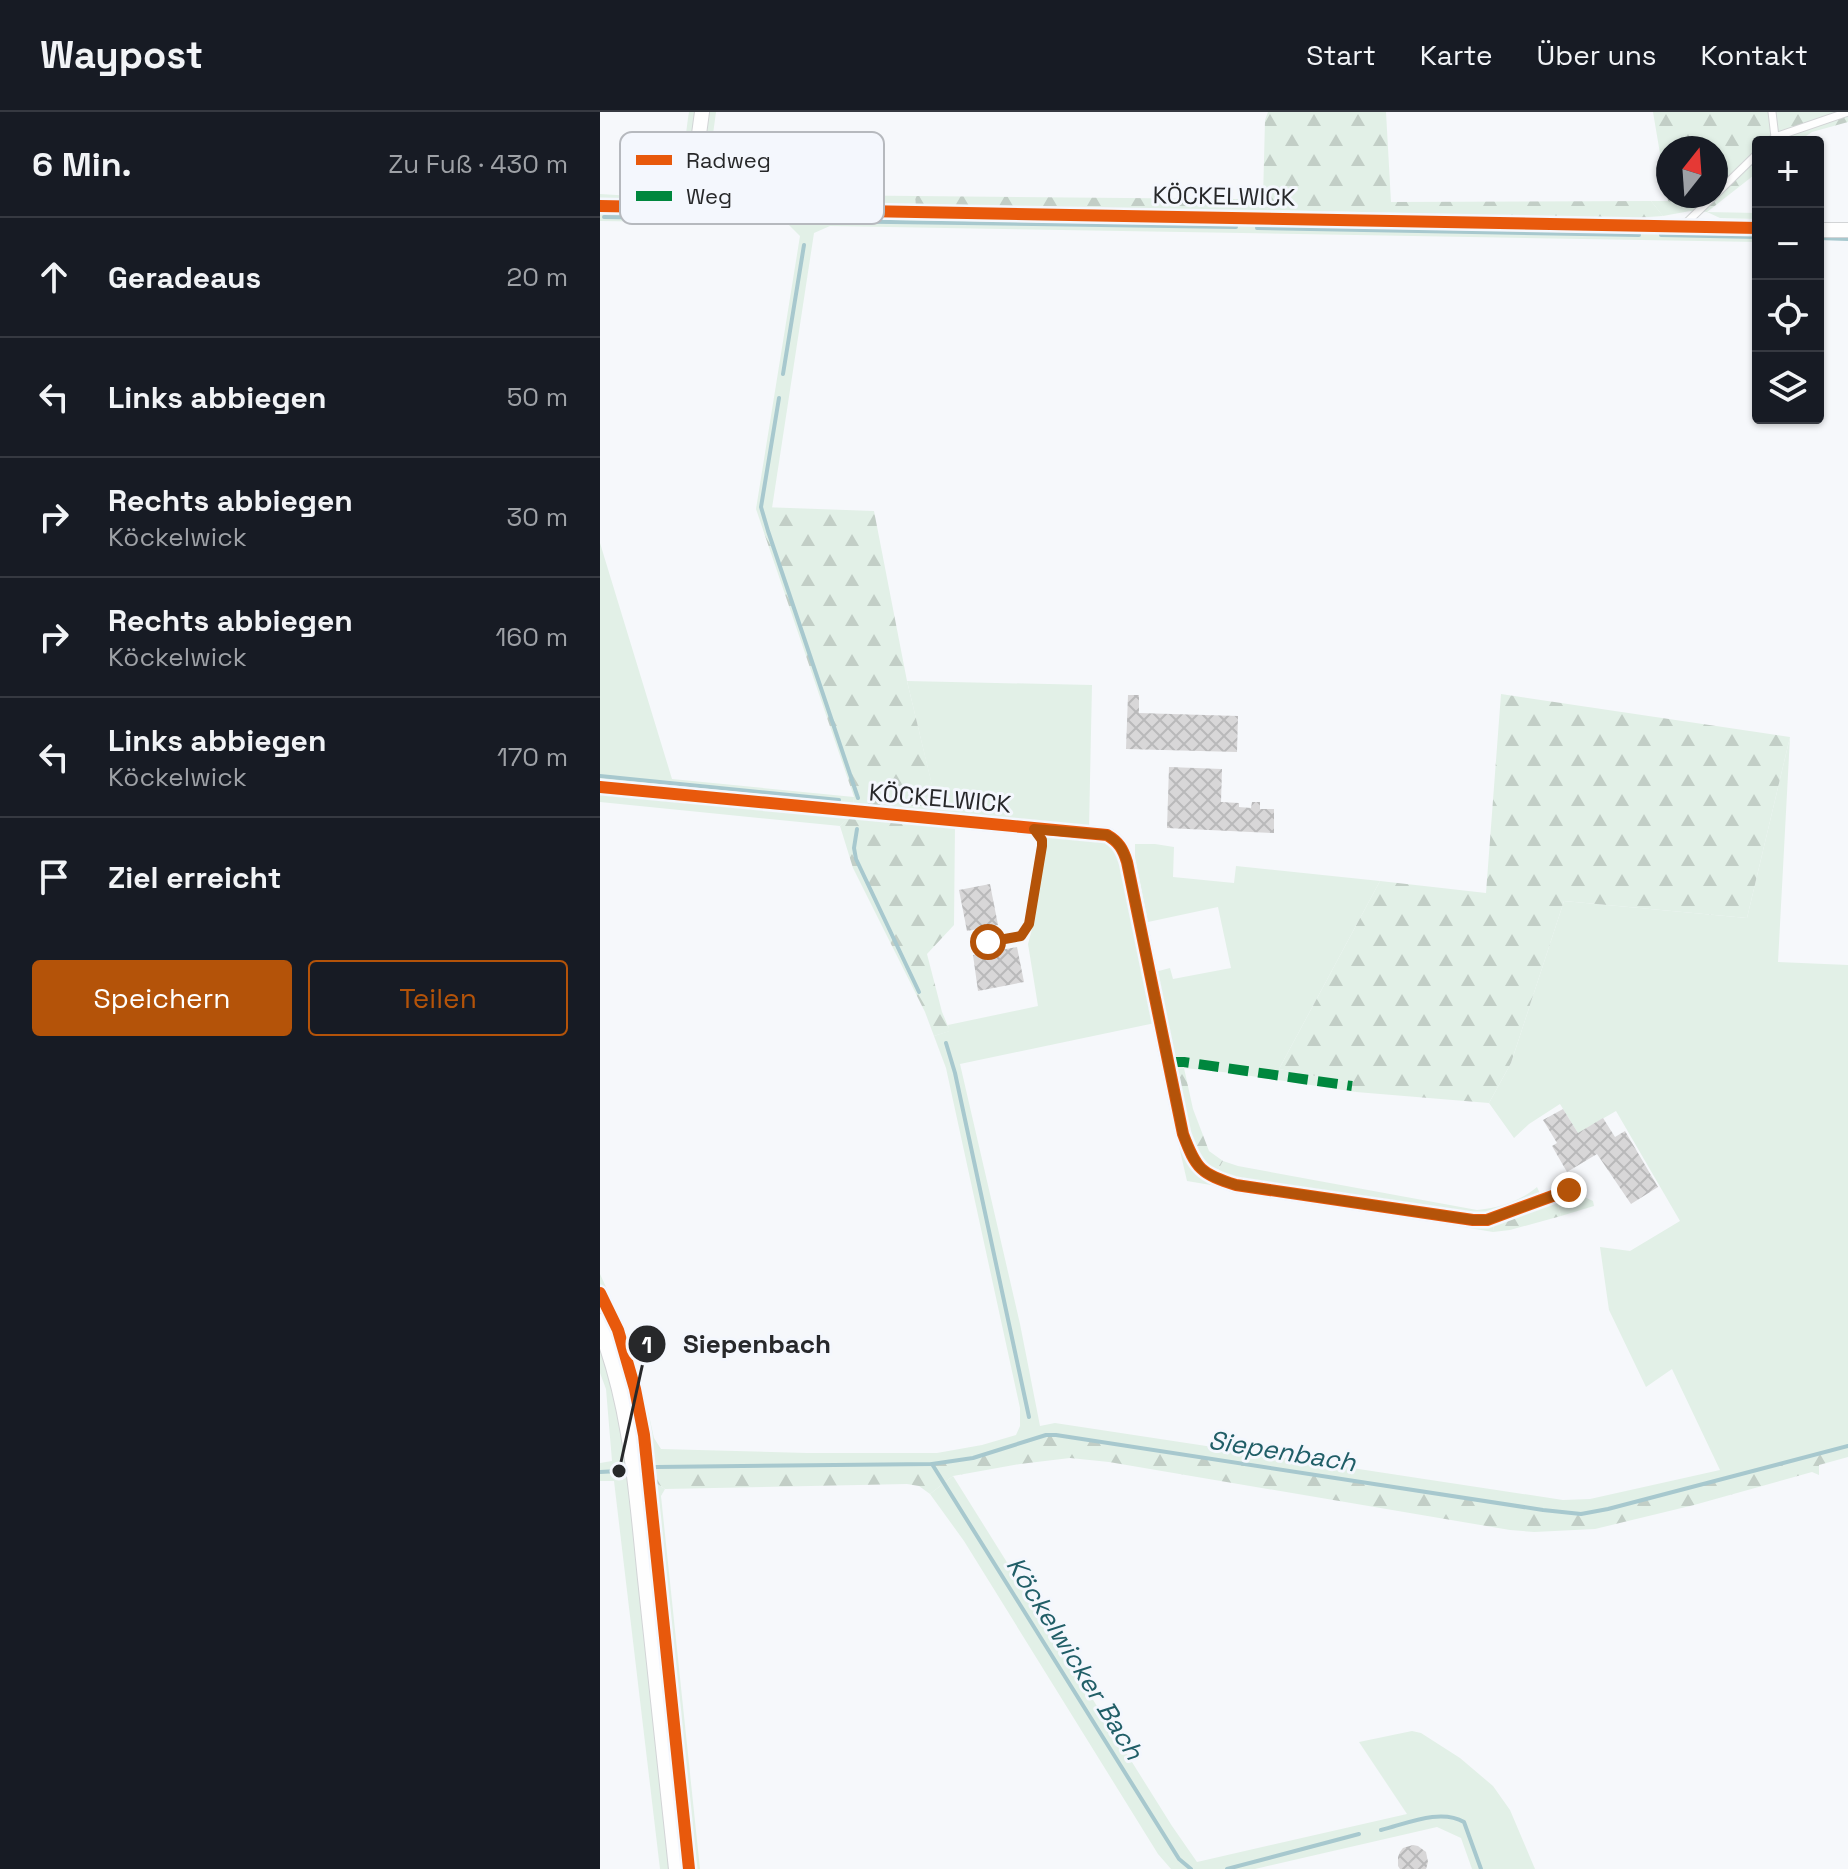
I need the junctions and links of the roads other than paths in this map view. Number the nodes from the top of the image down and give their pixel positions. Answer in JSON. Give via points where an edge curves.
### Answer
{"nodes":[{"id":1,"x":702,"y":112,"type":"edge"},
{"id":2,"x":1772,"y":112,"type":"edge"},
{"id":3,"x":1848,"y":112,"type":"edge"},
{"id":4,"x":699,"y":132,"type":"edge"},
{"id":5,"x":1772,"y":136,"type":"edge"},
{"id":6,"x":1780,"y":136,"type":"edge"},
{"id":7,"x":1752,"y":159,"type":"edge"},
{"id":8,"x":1728,"y":182,"type":"edge"},
{"id":9,"x":600,"y":206,"type":"edge"},
{"id":10,"x":620,"y":206,"type":"edge"},
{"id":11,"x":1702,"y":208,"type":"edge"},
{"id":12,"x":884,"y":212,"type":"edge"},
{"id":13,"x":1682,"y":227,"type":"junction"},
{"id":14,"x":1752,"y":228,"type":"edge"},
{"id":15,"x":1824,"y":230,"type":"edge"},
{"id":16,"x":1848,"y":230,"type":"edge"},
{"id":17,"x":600,"y":787,"type":"edge"},
{"id":18,"x":1034,"y":829,"type":"junction"},
{"id":19,"x":988,"y":942,"type":"dead end"},
{"id":20,"x":1569,"y":1190,"type":"dead end"},
{"id":21,"x":600,"y":1323,"type":"edge"},
{"id":22,"x":678,"y":1869,"type":"edge"}],
"edges":[{"from":1,"to":4,"type":"street"},
{"from":2,"to":5,"type":"lane"},
{"from":3,"to":6,"type":"lane"},
{"from":7,"to":8,"type":"lane"},
{"from":9,"to":10,"type":"street","name":"KÖCKELWICK"},
{"from":11,"to":13,"type":"lane"},
{"from":12,"to":13,"type":"street","name":"KÖCKELWICK"},
{"from":13,"to":14,"type":"street","name":"KÖCKELWICK"},
{"from":15,"to":16,"type":"street"},
{"from":17,"to":18,"type":"street","name":"KÖCKELWICK"},
{"from":18,"to":19,"type":"lane","via":[[1042,846],[1029,924],[1021,936]]},
{"from":18,"to":20,"type":"street","name":"KÖCKELWICK","via":[[1107,835],[1124,851],[1183,1134],[1199,1168],[1236,1185],[1473,1220],[1487,1220]]},
{"from":21,"to":22,"type":"main road","via":[[624,1397]]}]}
